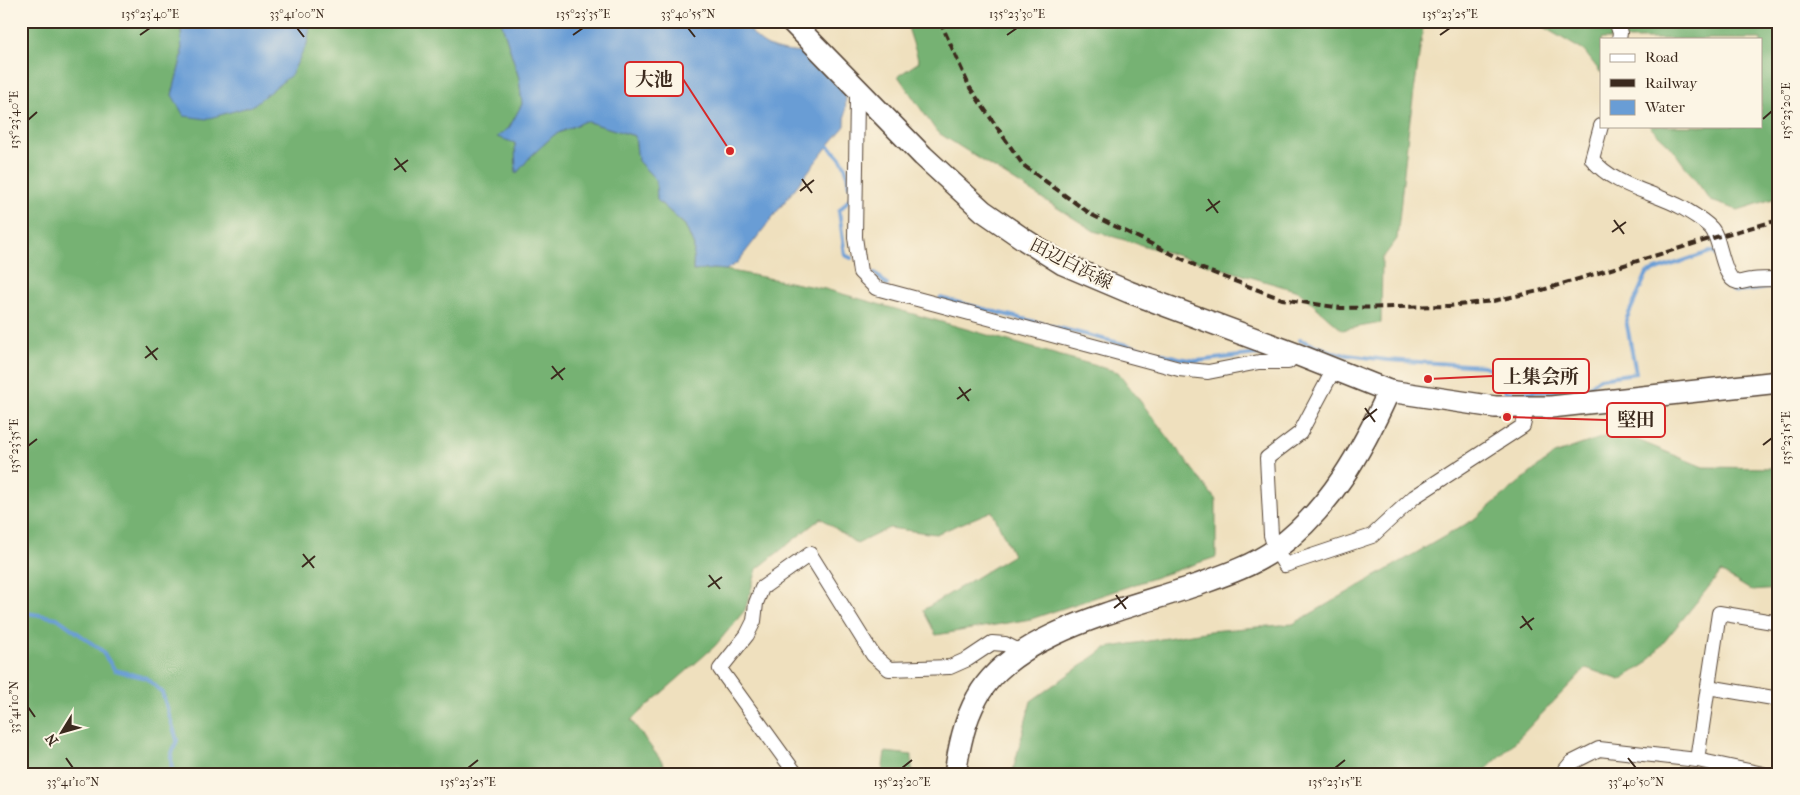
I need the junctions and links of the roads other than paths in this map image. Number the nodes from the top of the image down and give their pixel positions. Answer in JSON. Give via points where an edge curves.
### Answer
{"nodes":[{"id":1,"x":791,"y":21,"type":"edge"},
{"id":2,"x":1616,"y":21,"type":"edge"},
{"id":3,"x":1619,"y":38,"type":"edge"},
{"id":4,"x":859,"y":90,"type":"junction"},
{"id":5,"x":1600,"y":128,"type":"edge"},
{"id":6,"x":1779,"y":279,"type":"edge"},
{"id":7,"x":1296,"y":354,"type":"junction"},
{"id":8,"x":1334,"y":369,"type":"junction"},
{"id":9,"x":1779,"y":382,"type":"edge"},
{"id":10,"x":1389,"y":391,"type":"junction"},
{"id":11,"x":1527,"y":408,"type":"junction"},
{"id":12,"x":1275,"y":549,"type":"junction"},
{"id":13,"x":1779,"y":623,"type":"edge"},
{"id":14,"x":1021,"y":652,"type":"junction"},
{"id":15,"x":1708,"y":687,"type":"junction"},
{"id":16,"x":1779,"y":699,"type":"edge"},
{"id":17,"x":1697,"y":760,"type":"junction"},
{"id":18,"x":796,"y":774,"type":"edge"},
{"id":19,"x":955,"y":774,"type":"edge"},
{"id":20,"x":1562,"y":774,"type":"edge"},
{"id":21,"x":1762,"y":774,"type":"edge"}],
"edges":[{"from":1,"to":4,"type":"main road","name":"田辺白浜線"},
{"from":2,"to":3,"type":"street"},
{"from":4,"to":7,"type":"main road","name":"田辺白浜線","via":[[923,156],[983,211],[1063,264]]},
{"from":4,"to":7,"type":"street","via":[[855,237],[860,272],[876,288],[1178,369],[1208,372],[1259,362],[1288,362]]},
{"from":5,"to":6,"type":"street","via":[[1592,159],[1598,167],[1683,208],[1712,228],[1732,280]]},
{"from":7,"to":8,"type":"main road","name":"田辺白浜線"},
{"from":8,"to":10,"type":"main road","name":"田辺白浜線"},
{"from":8,"to":12,"type":"street","via":[[1300,433],[1267,458],[1271,535]]},
{"from":9,"to":11,"type":"main road","name":"田辺白浜線"},
{"from":10,"to":11,"type":"main road","name":"田辺白浜線","via":[[1486,406]]},
{"from":10,"to":12,"type":"main road","via":[[1345,476],[1312,519]]},
{"from":11,"to":12,"type":"street","via":[[1523,426],[1414,498],[1372,536],[1285,564]]},
{"from":12,"to":14,"type":"main road","via":[[1241,570],[1065,629]]},
{"from":13,"to":15,"type":"street","via":[[1719,613]]},
{"from":14,"to":18,"type":"street","via":[[1005,644],[992,643],[950,667],[888,669],[873,655],[810,554],[762,588],[747,635],[720,668]]},
{"from":14,"to":19,"type":"main road","via":[[998,670],[977,697],[966,724]]},
{"from":15,"to":16,"type":"street"},
{"from":15,"to":17,"type":"street"},
{"from":17,"to":20,"type":"street","via":[[1599,749],[1571,762]]},
{"from":17,"to":21,"type":"street"}]}
